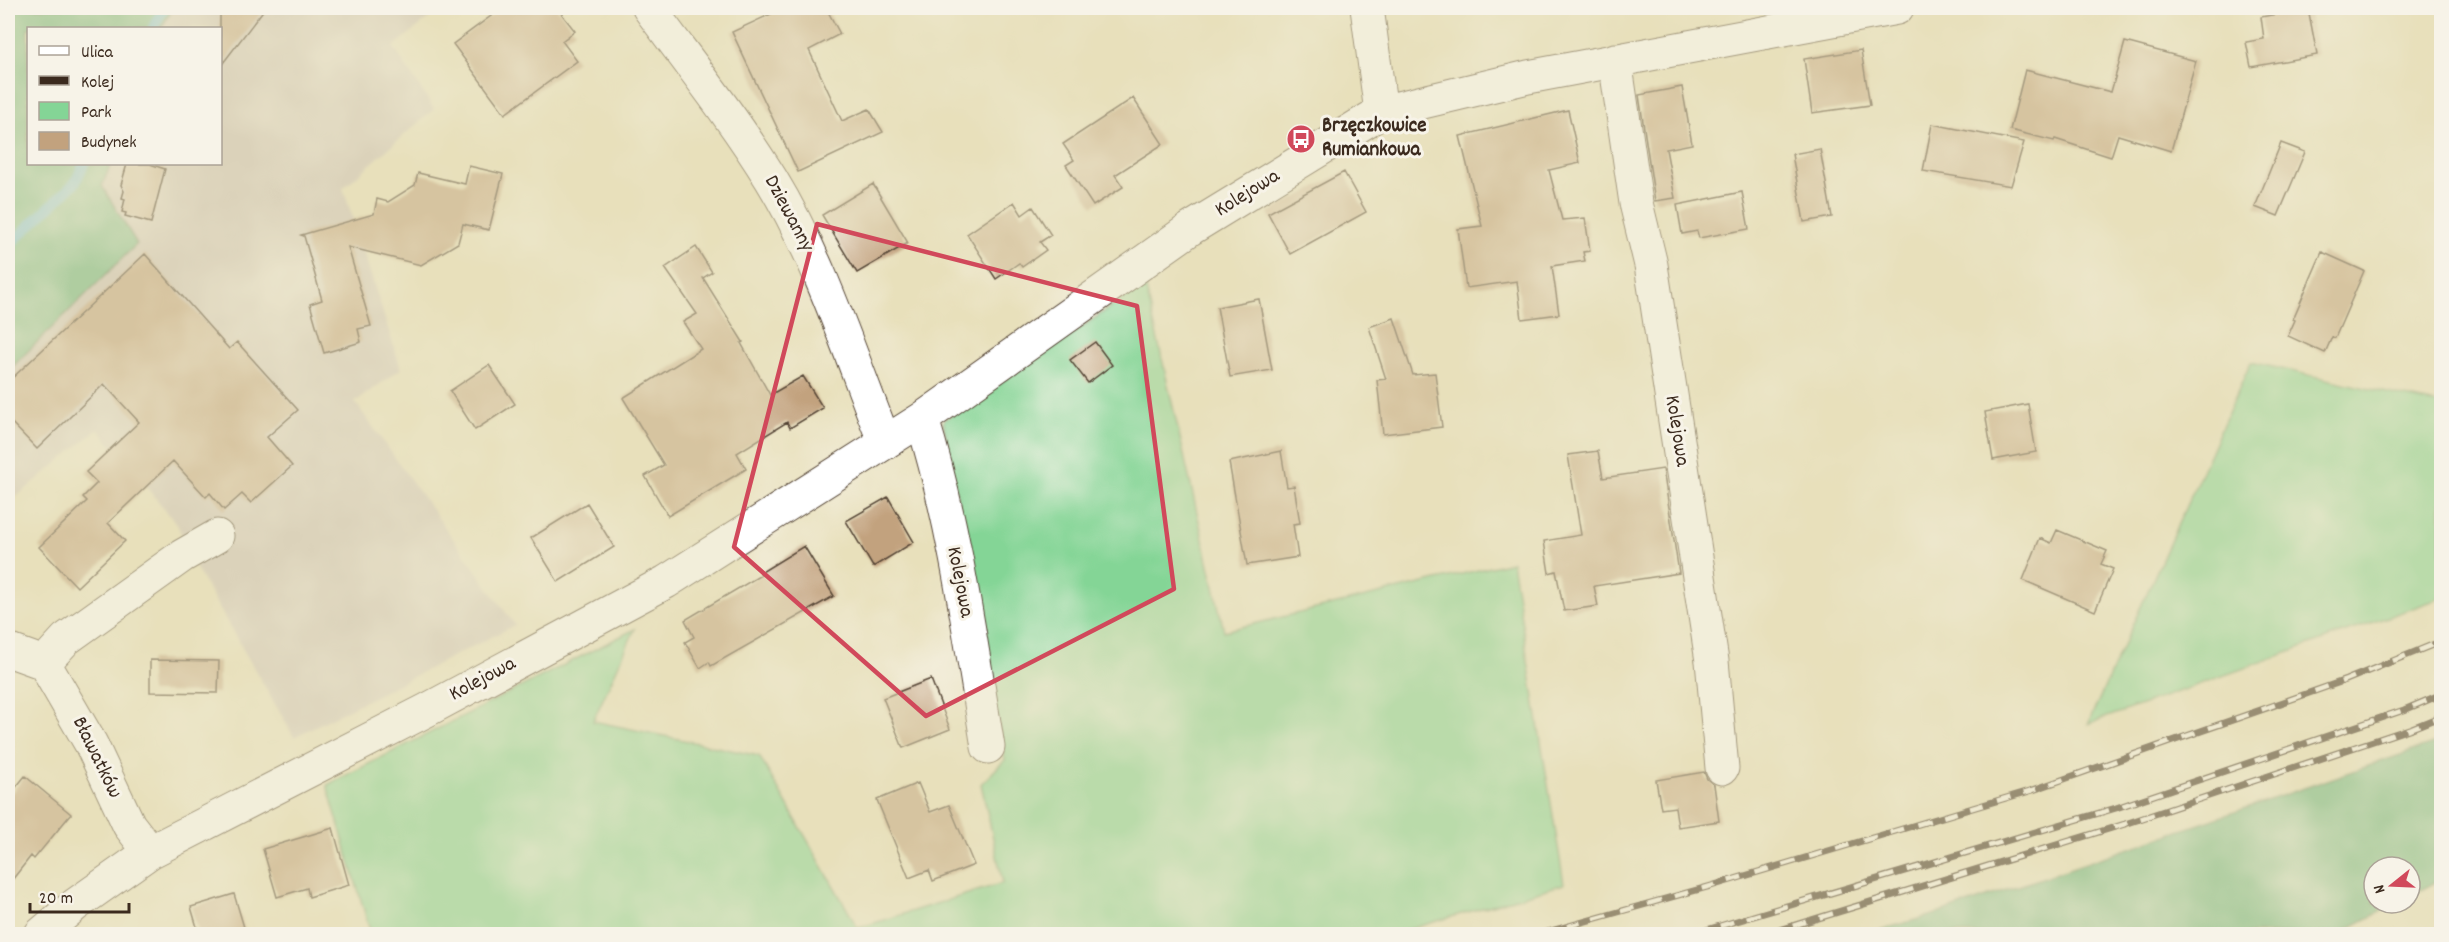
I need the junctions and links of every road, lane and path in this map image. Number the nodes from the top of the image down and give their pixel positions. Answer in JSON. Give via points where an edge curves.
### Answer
{"nodes":[{"id":1,"x":649,"y":8,"type":"edge"},
{"id":2,"x":1367,"y":8,"type":"edge"},
{"id":3,"x":1897,"y":8,"type":"edge"},
{"id":4,"x":1615,"y":60,"type":"junction"},
{"id":5,"x":1381,"y":112,"type":"junction"},
{"id":6,"x":922,"y":419,"type":"junction"},
{"id":7,"x":885,"y":443,"type":"junction"},
{"id":8,"x":217,"y":536,"type":"dead end"},
{"id":9,"x":8,"y":650,"type":"edge"},
{"id":10,"x":44,"y":663,"type":"junction"},
{"id":11,"x":988,"y":747,"type":"dead end"},
{"id":12,"x":1722,"y":768,"type":"dead end"},
{"id":13,"x":150,"y":852,"type":"junction"},
{"id":14,"x":41,"y":934,"type":"edge"}],
"edges":[{"from":1,"to":7,"type":"street","name":"Dziewanny","via":[[771,180],[819,272]]},
{"from":2,"to":5,"type":"street"},
{"from":3,"to":4,"type":"street","name":"Kolejowa"},
{"from":4,"to":5,"type":"street","name":"Kolejowa"},
{"from":4,"to":12,"type":"street","name":"Kolejowa","via":[[1712,661]]},
{"from":5,"to":6,"type":"street","name":"Kolejowa","via":[[1190,229]]},
{"from":6,"to":7,"type":"street","name":"Kolejowa"},
{"from":6,"to":11,"type":"street","name":"Kolejowa","via":[[965,608]]},
{"from":7,"to":13,"type":"street","name":"Kolejowa","via":[[666,582]]},
{"from":8,"to":10,"type":"street","via":[[182,556],[66,639]]},
{"from":9,"to":10,"type":"street"},
{"from":10,"to":13,"type":"street","name":"Bławatków","via":[[91,744],[129,825]]},
{"from":13,"to":14,"type":"street","name":"Kolejowa"}]}
